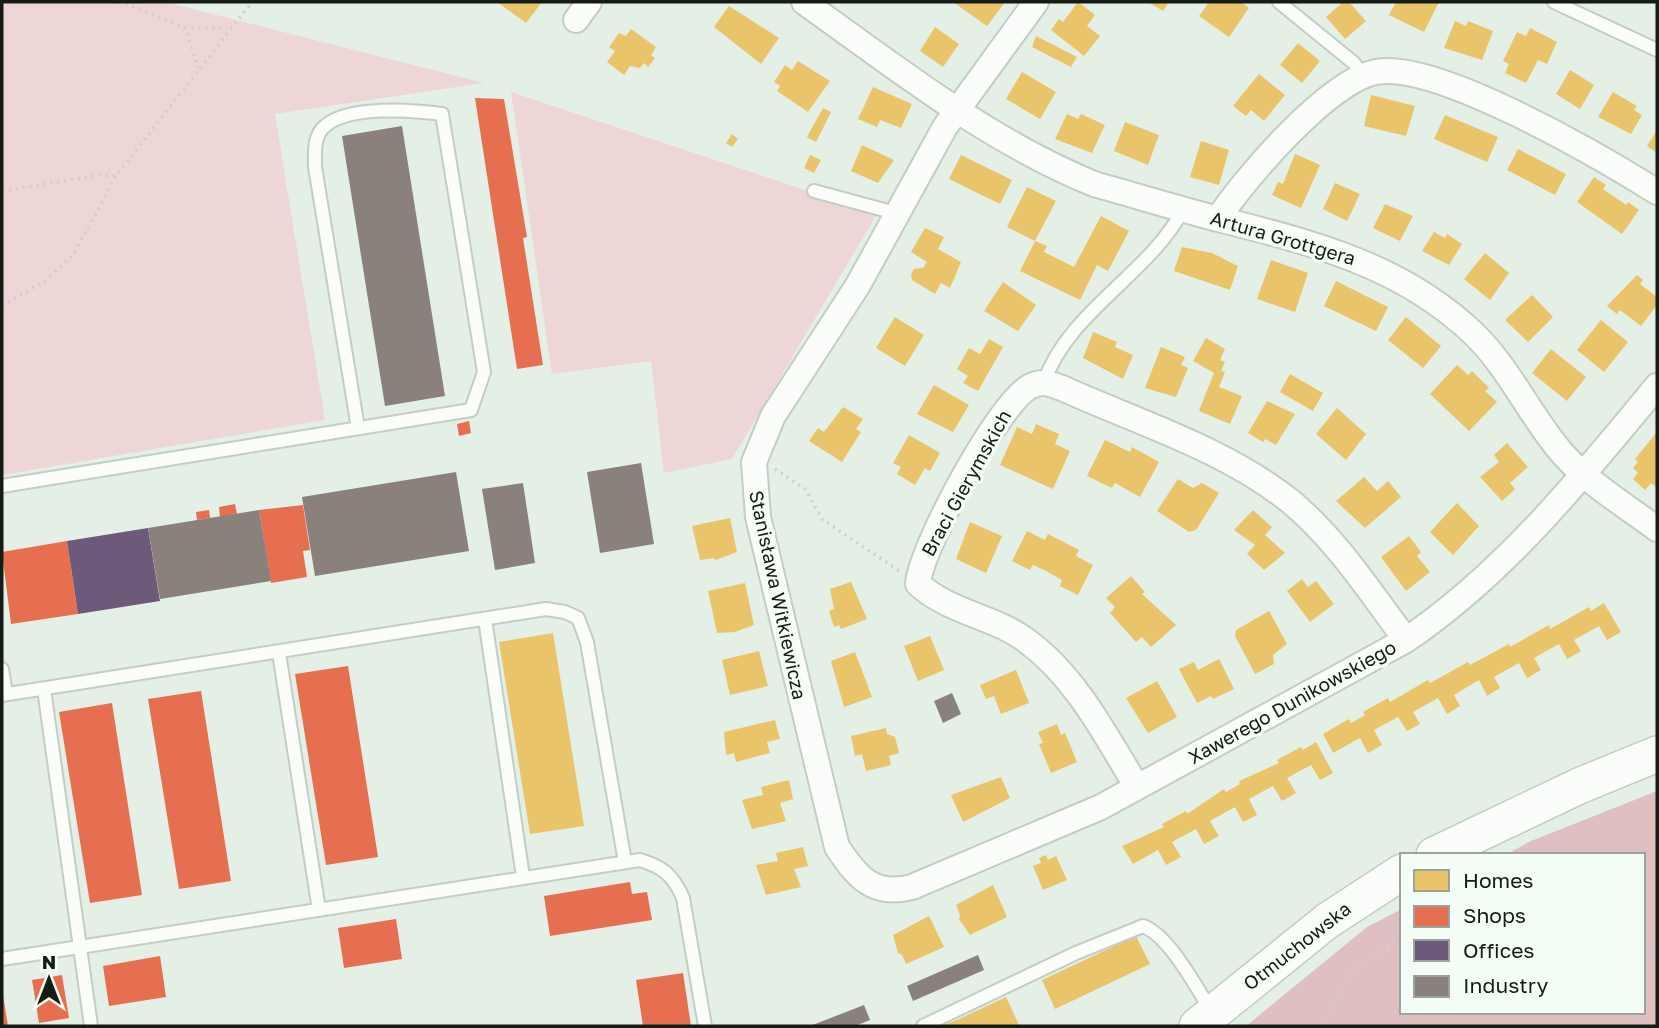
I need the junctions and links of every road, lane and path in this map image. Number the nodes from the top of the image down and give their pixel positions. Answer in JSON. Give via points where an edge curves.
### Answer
{"nodes":[{"id":1,"x":119,"y":2,"type":"edge"},
{"id":2,"x":252,"y":2,"type":"edge"},
{"id":3,"x":804,"y":2,"type":"edge"},
{"id":4,"x":1036,"y":2,"type":"edge"},
{"id":5,"x":1279,"y":2,"type":"edge"},
{"id":6,"x":1554,"y":2,"type":"edge"},
{"id":7,"x":185,"y":27,"type":"junction"},
{"id":8,"x":228,"y":30,"type":"junction"},
{"id":9,"x":1657,"y":50,"type":"edge"},
{"id":10,"x":198,"y":69,"type":"junction"},
{"id":11,"x":1363,"y":76,"type":"junction"},
{"id":12,"x":956,"y":111,"type":"junction"},
{"id":13,"x":116,"y":176,"type":"junction"},
{"id":14,"x":2,"y":191,"type":"edge"},
{"id":15,"x":814,"y":191,"type":"dead end"},
{"id":16,"x":1657,"y":192,"type":"edge"},
{"id":17,"x":1183,"y":210,"type":"junction"},
{"id":18,"x":900,"y":214,"type":"junction"},
{"id":19,"x":1218,"y":219,"type":"junction"},
{"id":20,"x":2,"y":306,"type":"edge"},
{"id":21,"x":1044,"y":382,"type":"junction"},
{"id":22,"x":1657,"y":386,"type":"edge"},
{"id":23,"x":358,"y":428,"type":"junction"},
{"id":24,"x":754,"y":462,"type":"junction"},
{"id":25,"x":1583,"y":473,"type":"junction"},
{"id":26,"x":2,"y":486,"type":"edge"},
{"id":27,"x":1657,"y":529,"type":"edge"},
{"id":28,"x":918,"y":584,"type":"junction"},
{"id":29,"x":485,"y":619,"type":"junction"},
{"id":30,"x":1406,"y":640,"type":"junction"},
{"id":31,"x":279,"y":653,"type":"junction"},
{"id":32,"x":2,"y":669,"type":"edge"},
{"id":33,"x":44,"y":688,"type":"junction"},
{"id":34,"x":4,"y":694,"type":"edge"},
{"id":35,"x":1657,"y":754,"type":"edge"},
{"id":36,"x":1137,"y":787,"type":"junction"},
{"id":37,"x":1438,"y":853,"type":"edge"},
{"id":38,"x":625,"y":862,"type":"junction"},
{"id":39,"x":854,"y":873,"type":"joint"},
{"id":40,"x":1400,"y":873,"type":"edge"},
{"id":41,"x":523,"y":877,"type":"junction"},
{"id":42,"x":320,"y":910,"type":"junction"},
{"id":43,"x":1400,"y":938,"type":"edge"},
{"id":44,"x":80,"y":947,"type":"junction"},
{"id":45,"x":2,"y":960,"type":"edge"},
{"id":46,"x":1205,"y":1020,"type":"edge"},
{"id":47,"x":91,"y":1026,"type":"edge"},
{"id":48,"x":705,"y":1026,"type":"edge"},
{"id":49,"x":923,"y":1026,"type":"edge"},
{"id":50,"x":1325,"y":1026,"type":"edge"}],
"edges":[{"from":1,"to":7,"type":"path"},
{"from":2,"to":8,"type":"path"},
{"from":3,"to":12,"type":"street"},
{"from":4,"to":12,"type":"street","name":"Stanisława Witkiewicza"},
{"from":5,"to":11,"type":"lane","via":[[1354,63]]},
{"from":6,"to":9,"type":"lane"},
{"from":7,"to":8,"type":"path"},
{"from":7,"to":10,"type":"path"},
{"from":8,"to":10,"type":"path"},
{"from":10,"to":13,"type":"path"},
{"from":11,"to":16,"type":"street","via":[[1396,71],[1466,92],[1595,153]]},
{"from":11,"to":19,"type":"street","via":[[1316,109],[1276,148]]},
{"from":12,"to":17,"type":"street","name":"Artura Grottgera","via":[[1065,172]]},
{"from":12,"to":18,"type":"street","name":"Stanisława Witkiewicza"},
{"from":13,"to":14,"type":"path"},
{"from":13,"to":20,"type":"path","via":[[73,255],[49,278]]},
{"from":15,"to":18,"type":"lane"},
{"from":17,"to":19,"type":"street","name":"Artura Grottgera"},
{"from":17,"to":21,"type":"lane","via":[[1154,253],[1063,346]]},
{"from":18,"to":24,"type":"street","name":"Stanisława Witkiewicza","via":[[774,416]]},
{"from":19,"to":25,"type":"street","name":"Artura Grottgera","via":[[1350,256],[1436,301],[1502,365],[1562,453]]},
{"from":21,"to":28,"type":"street","name":"Braci Gierymskich","via":[[1018,394],[999,418],[927,550]]},
{"from":21,"to":30,"type":"street","via":[[1212,452],[1269,486],[1329,540]]},
{"from":22,"to":25,"type":"street","name":"Xawerego Dunikowskiego"},
{"from":23,"to":23,"type":"lane","via":[[471,410],[484,372],[442,114],[406,108],[343,117],[324,126],[315,143],[314,167]]},
{"from":23,"to":26,"type":"lane"},
{"from":24,"to":28,"type":"path","via":[[782,471],[805,489],[822,519]]},
{"from":24,"to":39,"type":"street","name":"Stanisława Witkiewicza","via":[[758,517],[836,847]]},
{"from":25,"to":27,"type":"street","name":"Artura Grottgera"},
{"from":25,"to":30,"type":"street","name":"Xawerego Dunikowskiego","via":[[1448,612]]},
{"from":28,"to":36,"type":"street","via":[[942,602],[1035,647],[1078,692]]},
{"from":29,"to":31,"type":"lane"},
{"from":29,"to":38,"type":"lane","via":[[546,610],[578,618],[587,642]]},
{"from":29,"to":41,"type":"lane"},
{"from":30,"to":36,"type":"street","name":"Xawerego Dunikowskiego"},
{"from":31,"to":33,"type":"lane"},
{"from":31,"to":42,"type":"lane"},
{"from":32,"to":34,"type":"lane"},
{"from":33,"to":34,"type":"lane"},
{"from":33,"to":44,"type":"lane"},
{"from":35,"to":37,"type":"main road"},
{"from":36,"to":39,"type":"street","name":"Xawerego Dunikowskiego","via":[[1101,807],[912,887],[894,892],[876,888]]},
{"from":38,"to":41,"type":"lane"},
{"from":38,"to":48,"type":"lane","via":[[639,860],[660,866],[674,879],[683,898]]},
{"from":40,"to":46,"type":"main road","name":"Otmuchowska","via":[[1327,921]]},
{"from":41,"to":42,"type":"lane"},
{"from":42,"to":44,"type":"lane"},
{"from":43,"to":50,"type":"path","via":[[1355,967]]},
{"from":44,"to":45,"type":"lane"},
{"from":44,"to":47,"type":"lane"},
{"from":46,"to":49,"type":"lane","via":[[1167,945],[1154,930],[1143,926]]}]}
